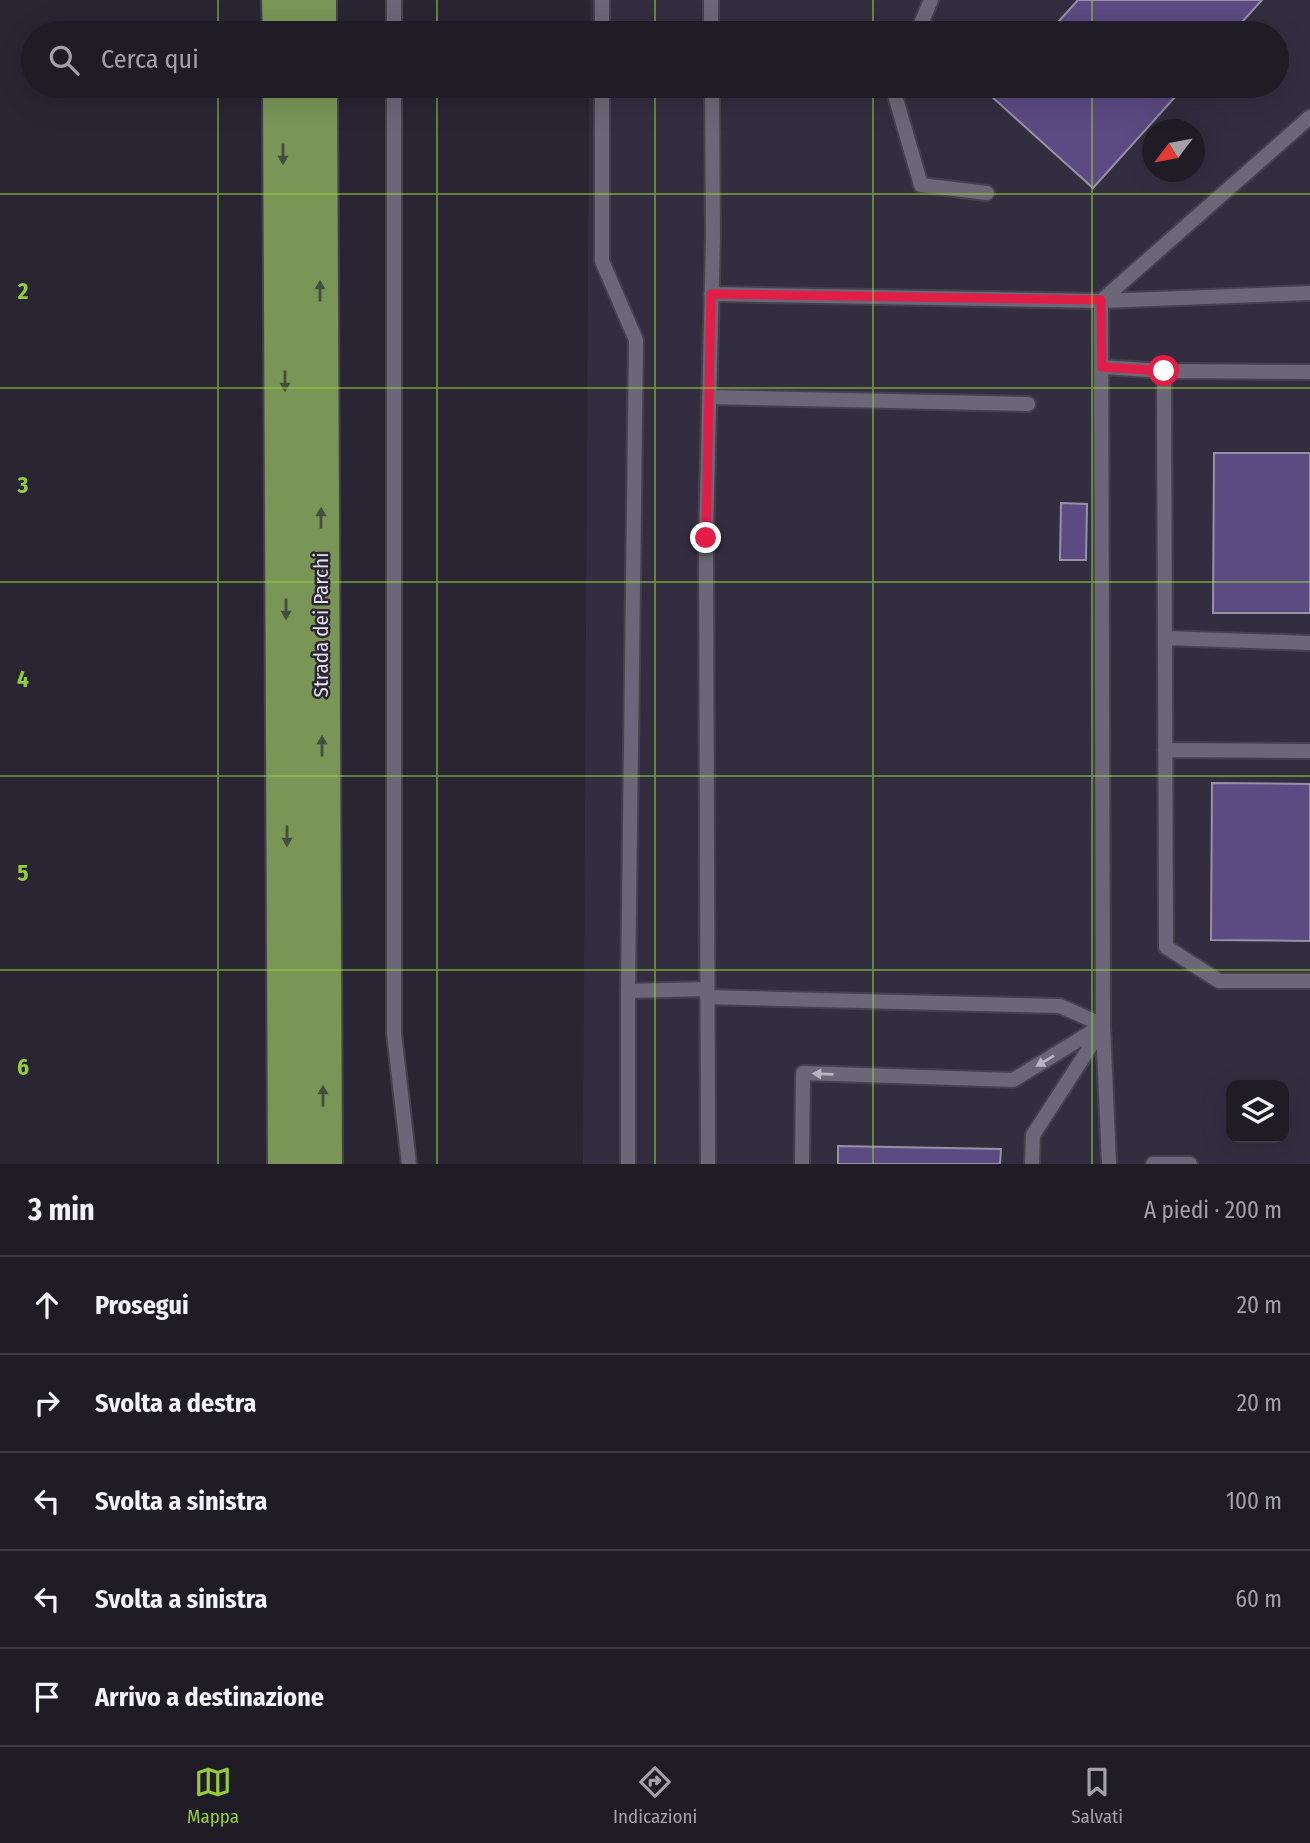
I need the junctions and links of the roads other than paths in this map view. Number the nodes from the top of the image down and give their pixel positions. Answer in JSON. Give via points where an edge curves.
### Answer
{"nodes":[{"id":1,"x":281,"y":0,"type":"edge"},
{"id":2,"x":317,"y":0,"type":"edge"},
{"id":3,"x":394,"y":0,"type":"edge"},
{"id":4,"x":602,"y":0,"type":"edge"},
{"id":5,"x":711,"y":0,"type":"edge"},
{"id":6,"x":931,"y":0,"type":"edge"},
{"id":7,"x":282,"y":21,"type":"edge"},
{"id":8,"x":317,"y":21,"type":"edge"},
{"id":9,"x":394,"y":21,"type":"edge"},
{"id":10,"x":602,"y":21,"type":"edge"},
{"id":11,"x":711,"y":21,"type":"edge"},
{"id":12,"x":922,"y":21,"type":"edge"},
{"id":13,"x":282,"y":98,"type":"edge"},
{"id":14,"x":318,"y":98,"type":"edge"},
{"id":15,"x":394,"y":98,"type":"edge"},
{"id":16,"x":602,"y":98,"type":"edge"},
{"id":17,"x":712,"y":98,"type":"edge"},
{"id":18,"x":896,"y":98,"type":"edge"},
{"id":19,"x":1310,"y":117,"type":"edge"},
{"id":20,"x":987,"y":193,"type":"dead end"},
{"id":21,"x":1310,"y":293,"type":"edge"},
{"id":22,"x":711,"y":294,"type":"junction"},
{"id":23,"x":1101,"y":300,"type":"junction"},
{"id":24,"x":1102,"y":367,"type":"junction"},
{"id":25,"x":1164,"y":371,"type":"junction"},
{"id":26,"x":1310,"y":372,"type":"edge"},
{"id":27,"x":709,"y":397,"type":"junction"},
{"id":28,"x":1028,"y":404,"type":"dead end"},
{"id":29,"x":1165,"y":638,"type":"junction"},
{"id":30,"x":1310,"y":643,"type":"edge"},
{"id":31,"x":1165,"y":750,"type":"junction"},
{"id":32,"x":1310,"y":751,"type":"edge"},
{"id":33,"x":1310,"y":981,"type":"edge"},
{"id":34,"x":628,"y":990,"type":"junction"},
{"id":35,"x":707,"y":993,"type":"junction"},
{"id":36,"x":1103,"y":1026,"type":"junction"},
{"id":37,"x":287,"y":1164,"type":"edge"},
{"id":38,"x":323,"y":1164,"type":"edge"},
{"id":39,"x":410,"y":1164,"type":"edge"},
{"id":40,"x":628,"y":1164,"type":"edge"},
{"id":41,"x":708,"y":1164,"type":"edge"},
{"id":42,"x":802,"y":1164,"type":"edge"},
{"id":43,"x":1032,"y":1164,"type":"edge"},
{"id":44,"x":1109,"y":1164,"type":"edge"},
{"id":45,"x":1153,"y":1164,"type":"edge"},
{"id":46,"x":1174,"y":1164,"type":"edge"},
{"id":47,"x":1190,"y":1164,"type":"edge"}],
"edges":[{"from":1,"to":7,"type":"highway"},
{"from":2,"to":8,"type":"highway"},
{"from":3,"to":9,"type":"lane"},
{"from":4,"to":10,"type":"lane"},
{"from":5,"to":11,"type":"lane"},
{"from":6,"to":12,"type":"lane"},
{"from":13,"to":37,"type":"highway","name":"Strada dei Parchi","one_way":true},
{"from":38,"to":14,"type":"highway","name":"Strada dei Parchi","one_way":true},
{"from":15,"to":39,"type":"lane","via":[[394,1033]]},
{"from":16,"to":34,"type":"lane","via":[[602,261],[636,340]]},
{"from":17,"to":22,"type":"lane"},
{"from":18,"to":20,"type":"lane","via":[[921,185]]},
{"from":19,"to":23,"type":"lane"},
{"from":21,"to":23,"type":"lane"},
{"from":22,"to":23,"type":"lane"},
{"from":22,"to":27,"type":"lane"},
{"from":23,"to":24,"type":"lane"},
{"from":24,"to":25,"type":"lane"},
{"from":24,"to":36,"type":"lane"},
{"from":25,"to":26,"type":"lane"},
{"from":25,"to":29,"type":"lane"},
{"from":27,"to":28,"type":"lane"},
{"from":27,"to":35,"type":"lane"},
{"from":29,"to":30,"type":"lane"},
{"from":29,"to":31,"type":"lane"},
{"from":31,"to":32,"type":"lane"},
{"from":31,"to":33,"type":"lane","via":[[1166,947],[1219,981]]},
{"from":34,"to":35,"type":"lane"},
{"from":34,"to":40,"type":"lane"},
{"from":35,"to":36,"type":"lane","via":[[1060,1006]]},
{"from":35,"to":41,"type":"lane"},
{"from":36,"to":42,"type":"lane","one_way":true,"via":[[1013,1080],[803,1073]]},
{"from":36,"to":43,"type":"lane","via":[[1033,1135]]},
{"from":36,"to":44,"type":"lane"},
{"from":45,"to":46,"type":"lane"},
{"from":46,"to":47,"type":"lane"}]}
